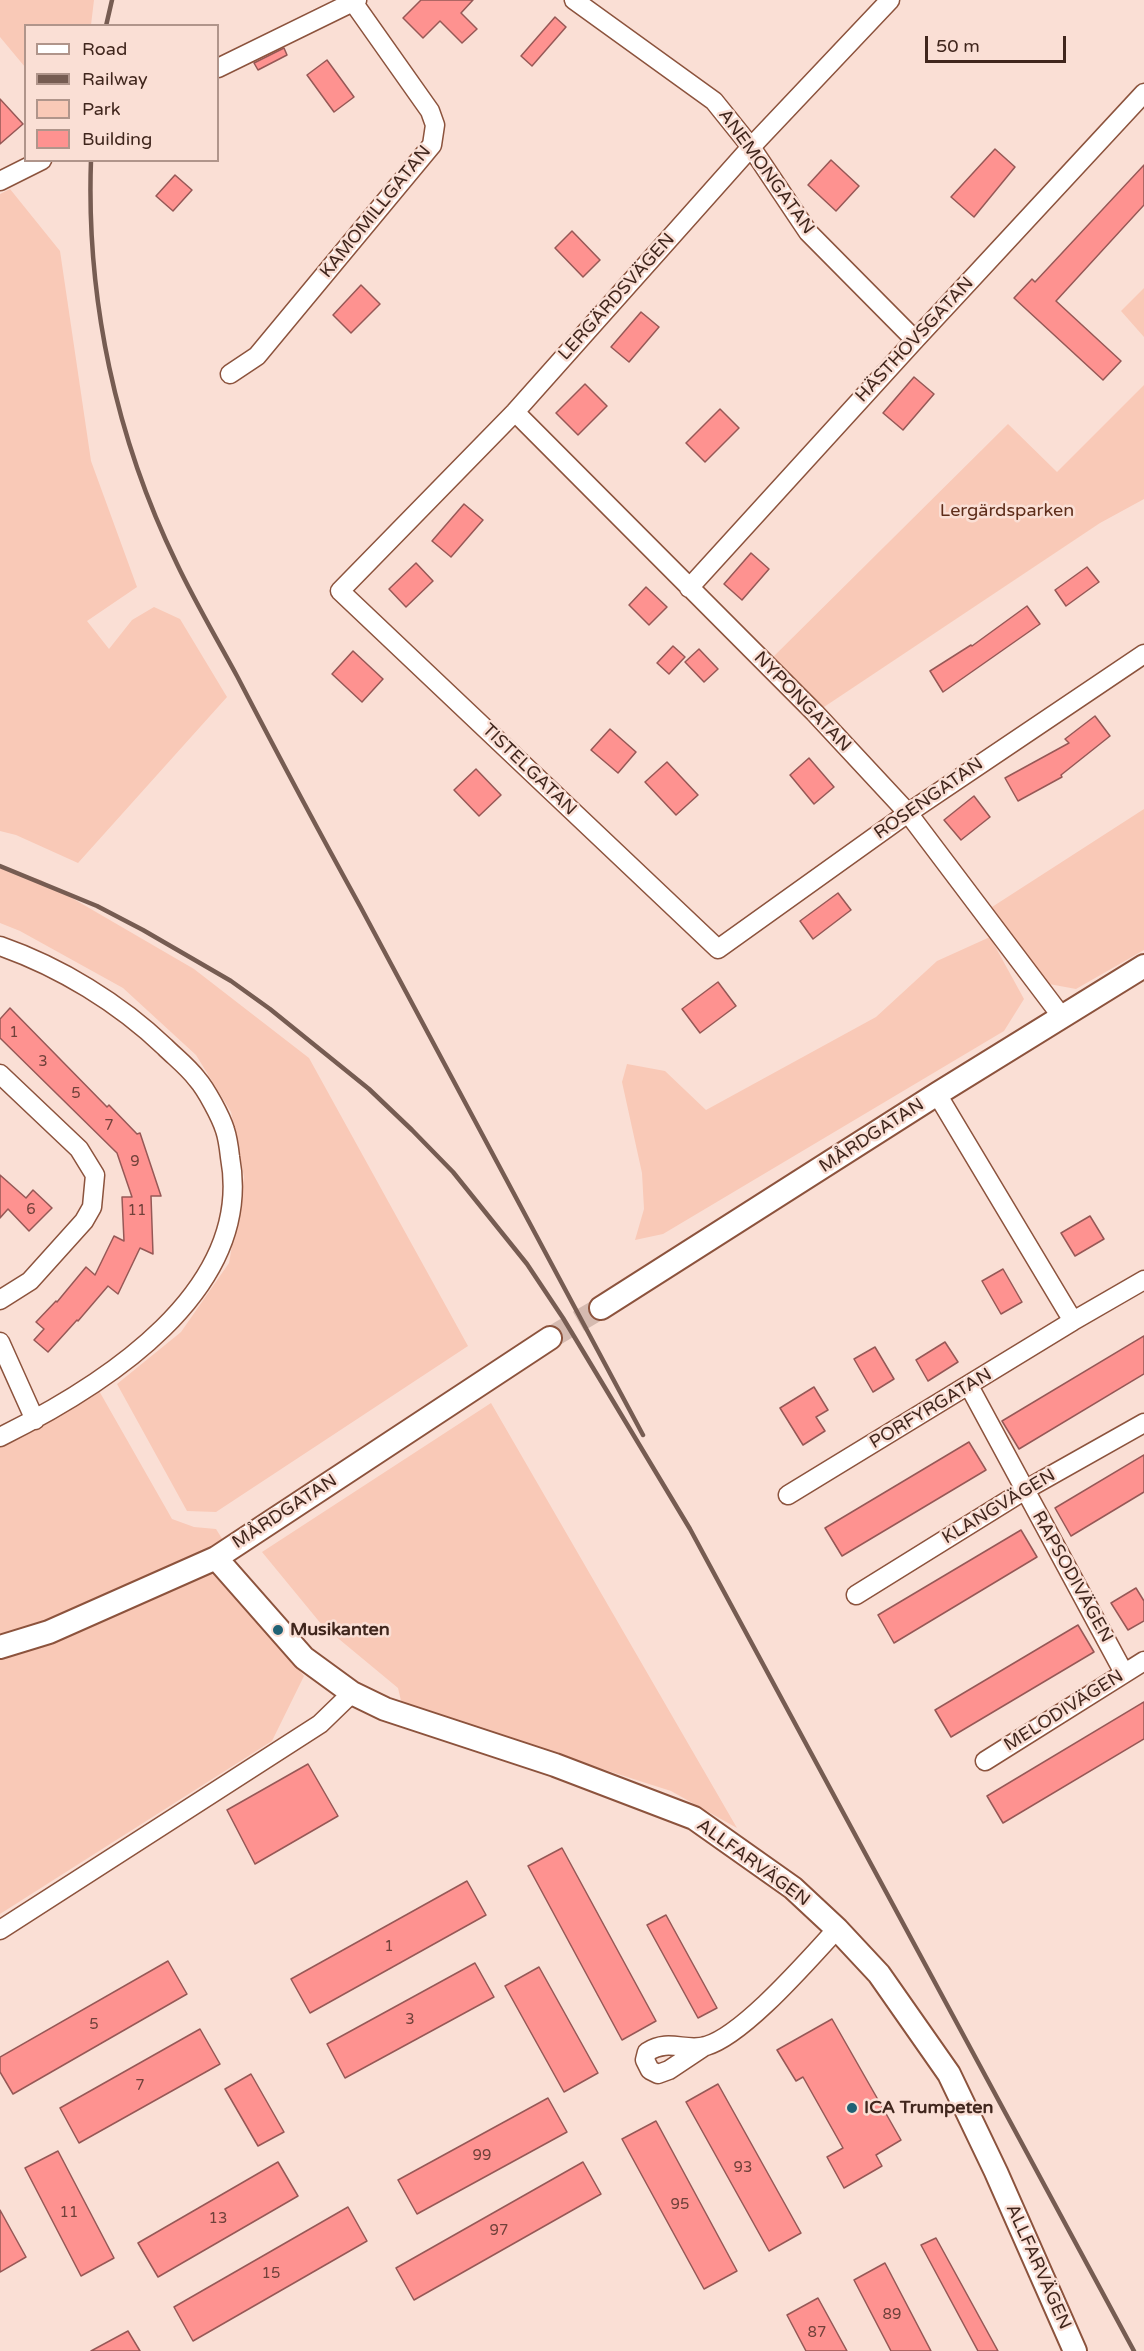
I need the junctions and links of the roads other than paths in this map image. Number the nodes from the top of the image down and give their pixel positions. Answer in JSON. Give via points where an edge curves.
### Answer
{"nodes":[{"id":1,"x":574,"y":0,"type":"edge"},
{"id":2,"x":890,"y":0,"type":"edge"},
{"id":3,"x":355,"y":1,"type":"edge"},
{"id":4,"x":219,"y":68,"type":"edge"},
{"id":5,"x":1144,"y":93,"type":"edge"},
{"id":6,"x":751,"y":147,"type":"junction"},
{"id":7,"x":38,"y":162,"type":"edge"},
{"id":8,"x":0,"y":181,"type":"edge"},
{"id":9,"x":915,"y":340,"type":"junction"},
{"id":10,"x":230,"y":374,"type":"dead end"},
{"id":11,"x":515,"y":412,"type":"junction"},
{"id":12,"x":689,"y":588,"type":"junction"},
{"id":13,"x":340,"y":591,"type":"joint"},
{"id":14,"x":1144,"y":654,"type":"edge"},
{"id":15,"x":908,"y":813,"type":"junction"},
{"id":16,"x":0,"y":946,"type":"edge"},
{"id":17,"x":718,"y":950,"type":"joint"},
{"id":18,"x":1144,"y":966,"type":"edge"},
{"id":19,"x":1062,"y":1017,"type":"junction"},
{"id":20,"x":0,"y":1074,"type":"edge"},
{"id":21,"x":937,"y":1094,"type":"junction"},
{"id":22,"x":1144,"y":1280,"type":"edge"},
{"id":23,"x":0,"y":1300,"type":"edge"},
{"id":24,"x":601,"y":1308,"type":"tunnel mouth"},
{"id":25,"x":1072,"y":1321,"type":"junction"},
{"id":26,"x":550,"y":1338,"type":"tunnel mouth"},
{"id":27,"x":0,"y":1342,"type":"edge"},
{"id":28,"x":969,"y":1386,"type":"junction"},
{"id":29,"x":35,"y":1420,"type":"junction"},
{"id":30,"x":1144,"y":1423,"type":"edge"},
{"id":31,"x":0,"y":1437,"type":"edge"},
{"id":32,"x":1025,"y":1490,"type":"junction"},
{"id":33,"x":788,"y":1495,"type":"dead end"},
{"id":34,"x":216,"y":1557,"type":"junction"},
{"id":35,"x":856,"y":1595,"type":"dead end"},
{"id":36,"x":0,"y":1647,"type":"edge"},
{"id":37,"x":1144,"y":1661,"type":"edge"},
{"id":38,"x":1124,"y":1673,"type":"junction"},
{"id":39,"x":352,"y":1693,"type":"junction"},
{"id":40,"x":985,"y":1761,"type":"dead end"},
{"id":41,"x":837,"y":1929,"type":"junction"},
{"id":42,"x":0,"y":1930,"type":"edge"},
{"id":43,"x":705,"y":2046,"type":"dead end"},
{"id":44,"x":1075,"y":2351,"type":"edge"}],
"edges":[{"from":1,"to":6,"type":"street","name":"ANEMONGATAN","via":[[714,101]]},
{"from":2,"to":6,"type":"street","name":"LERGÄRDSVÄGEN"},
{"from":3,"to":4,"type":"street"},
{"from":3,"to":10,"type":"street","name":"KAMOMILLGATAN","via":[[430,111],[435,126],[432,145],[257,356]]},
{"from":5,"to":9,"type":"street","name":"HÄSTHOVSGATAN"},
{"from":6,"to":9,"type":"street","name":"ANEMONGATAN","via":[[808,232]]},
{"from":6,"to":11,"type":"street","name":"LERGÄRDSVÄGEN"},
{"from":7,"to":8,"type":"street"},
{"from":9,"to":12,"type":"street","name":"HÄSTHOVSGATAN"},
{"from":11,"to":12,"type":"street","name":"NYPONGATAN"},
{"from":11,"to":13,"type":"street","name":"LERGÄRDSVÄGEN"},
{"from":12,"to":15,"type":"street","name":"NYPONGATAN","via":[[815,713]]},
{"from":13,"to":17,"type":"street","name":"TISTELGATAN"},
{"from":14,"to":15,"type":"street","name":"ROSENGATAN"},
{"from":15,"to":17,"type":"street","name":"ROSENGATAN"},
{"from":15,"to":19,"type":"street","name":"NYPONGATAN"},
{"from":16,"to":29,"type":"street","via":[[63,974],[141,1025],[198,1080],[225,1129],[235,1180],[229,1220],[215,1262],[171,1322],[102,1378]]},
{"from":18,"to":19,"type":"street","name":"MÅRDGATAN"},
{"from":19,"to":21,"type":"street","name":"MÅRDGATAN"},
{"from":20,"to":23,"type":"street","via":[[79,1149],[94,1175],[92,1207],[84,1221],[30,1281]]},
{"from":21,"to":24,"type":"street","name":"MÅRDGATAN"},
{"from":21,"to":25,"type":"street"},
{"from":22,"to":25,"type":"street","name":"PORFYRGATAN"},
{"from":25,"to":28,"type":"street","name":"PORFYRGATAN"},
{"from":26,"to":34,"type":"street","name":"MÅRDGATAN"},
{"from":27,"to":29,"type":"street"},
{"from":28,"to":32,"type":"street","name":"RAPSODIVÄGEN"},
{"from":28,"to":33,"type":"street","name":"PORFYRGATAN"},
{"from":29,"to":31,"type":"street"},
{"from":30,"to":32,"type":"street","name":"KLANGVÄGEN"},
{"from":32,"to":35,"type":"street","name":"KLANGVÄGEN"},
{"from":32,"to":38,"type":"street","name":"RAPSODIVÄGEN"},
{"from":34,"to":36,"type":"street","name":"MÅRDGATAN","via":[[49,1632]]},
{"from":34,"to":39,"type":"street","name":"ALLFARVÄGEN","via":[[304,1658]]},
{"from":37,"to":38,"type":"street","name":"MELODIVÄGEN"},
{"from":38,"to":40,"type":"street","name":"MELODIVÄGEN"},
{"from":39,"to":41,"type":"street","name":"ALLFARVÄGEN","via":[[385,1709],[555,1765],[694,1818],[793,1888]]},
{"from":39,"to":42,"type":"street","via":[[320,1724]]},
{"from":41,"to":43,"type":"street","via":[[738,2028]]},
{"from":41,"to":44,"type":"street","name":"ALLFARVÄGEN","via":[[879,1974],[949,2074]]}]}
